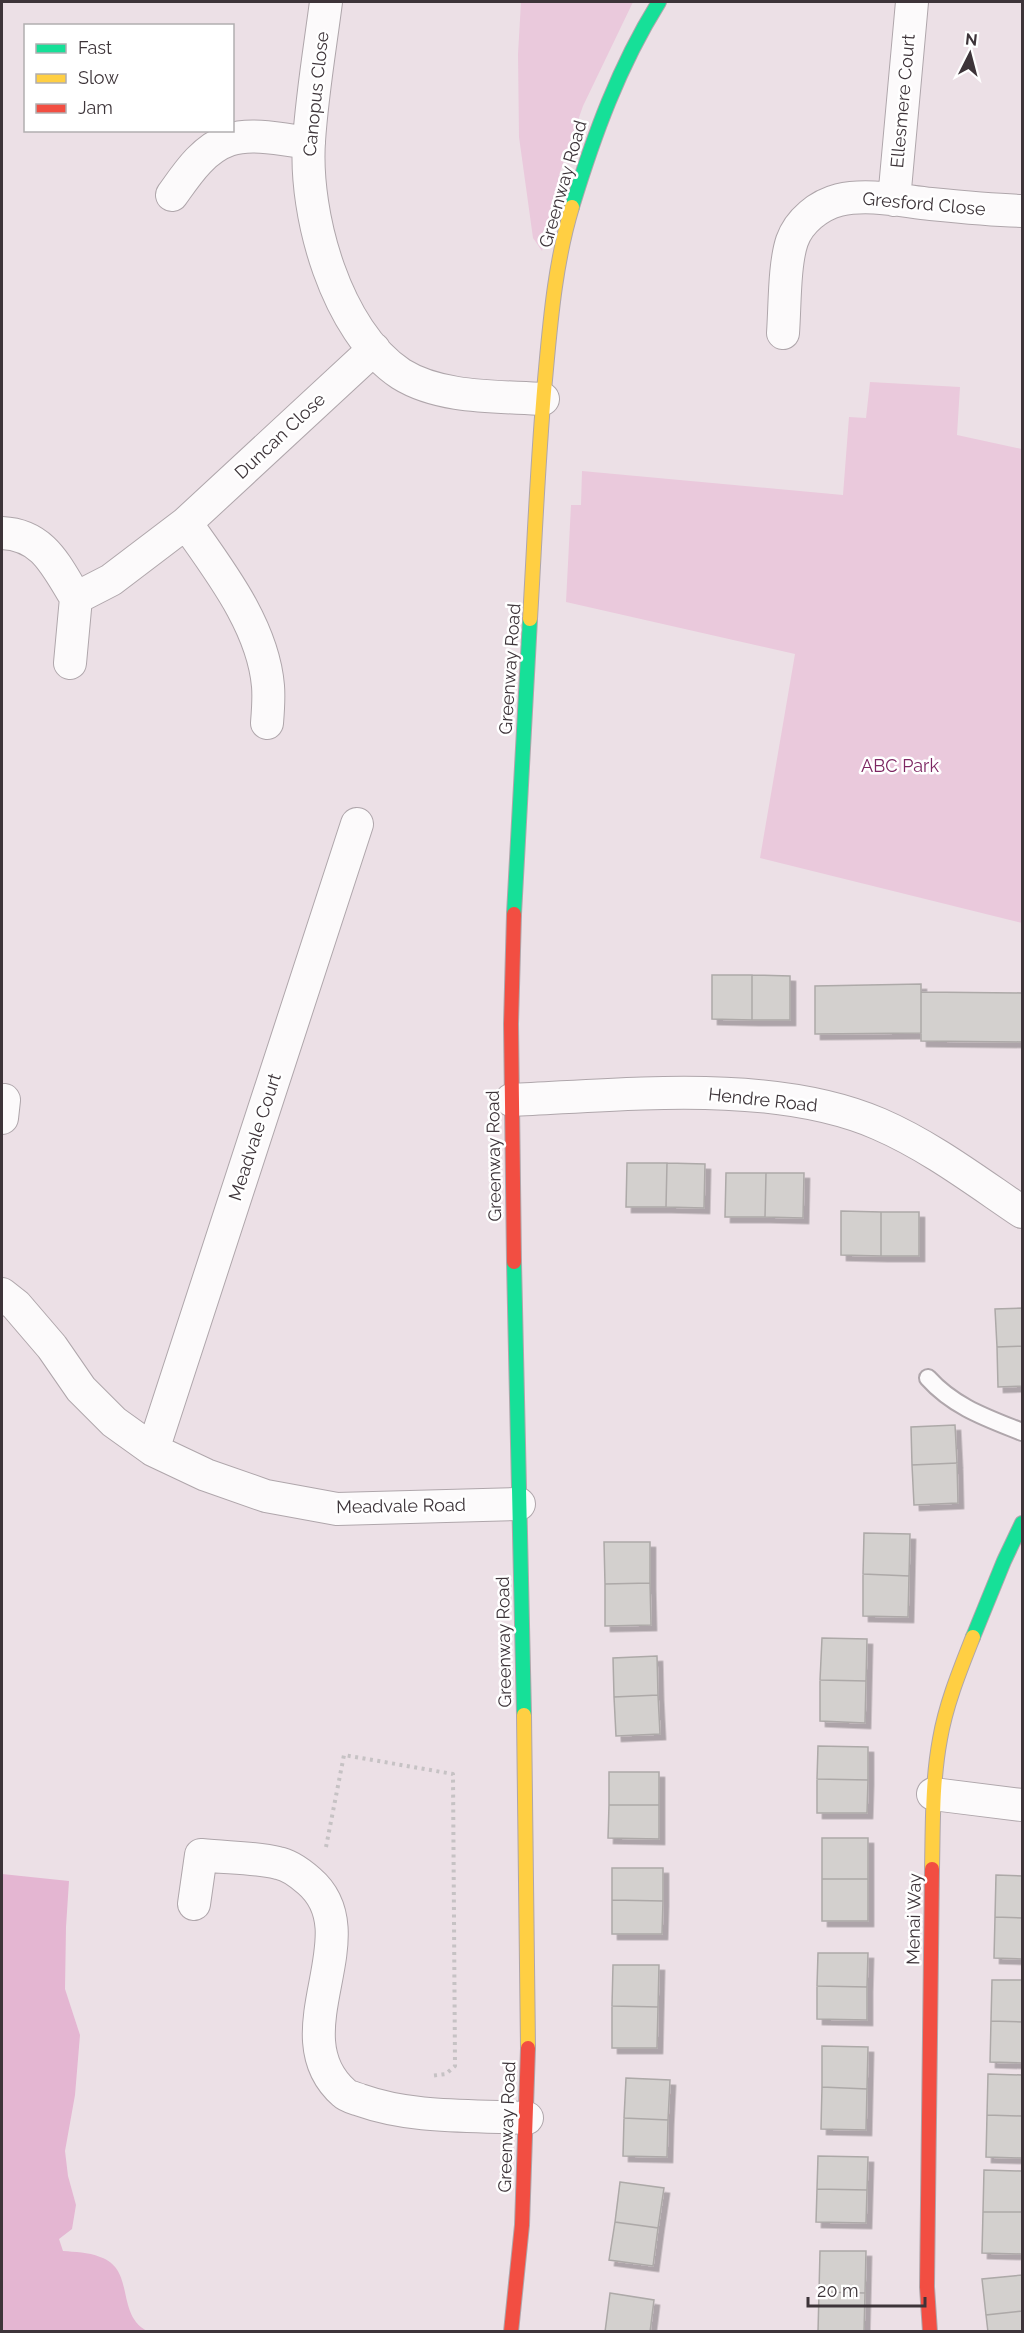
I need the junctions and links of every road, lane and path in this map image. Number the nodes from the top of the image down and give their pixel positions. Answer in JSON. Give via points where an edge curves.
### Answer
{"nodes":[{"id":1,"x":326,"y":2,"type":"edge"},
{"id":2,"x":659,"y":2,"type":"edge"},
{"id":3,"x":912,"y":2,"type":"edge"},
{"id":4,"x":309,"y":143,"type":"junction"},
{"id":5,"x":172,"y":195,"type":"dead end"},
{"id":6,"x":894,"y":200,"type":"junction"},
{"id":7,"x":1023,"y":211,"type":"edge"},
{"id":8,"x":783,"y":333,"type":"dead end"},
{"id":9,"x":374,"y":349,"type":"junction"},
{"id":10,"x":543,"y":399,"type":"junction"},
{"id":11,"x":186,"y":523,"type":"junction"},
{"id":12,"x":2,"y":533,"type":"edge"},
{"id":13,"x":75,"y":598,"type":"junction"},
{"id":14,"x":70,"y":663,"type":"dead end"},
{"id":15,"x":267,"y":723,"type":"dead end"},
{"id":16,"x":357,"y":824,"type":"dead end"},
{"id":17,"x":511,"y":1100,"type":"junction"},
{"id":18,"x":1023,"y":1212,"type":"edge"},
{"id":19,"x":2,"y":1294,"type":"edge"},
{"id":20,"x":928,"y":1378,"type":"dead end"},
{"id":21,"x":1023,"y":1432,"type":"edge"},
{"id":22,"x":153,"y":1450,"type":"junction"},
{"id":23,"x":519,"y":1504,"type":"junction"},
{"id":24,"x":1023,"y":1522,"type":"edge"},
{"id":25,"x":933,"y":1794,"type":"junction"},
{"id":26,"x":1023,"y":1804,"type":"edge"},
{"id":27,"x":318,"y":1889,"type":"junction"},
{"id":28,"x":194,"y":1904,"type":"dead end"},
{"id":29,"x":421,"y":2077,"type":"dead end"},
{"id":30,"x":527,"y":2118,"type":"junction"},
{"id":31,"x":511,"y":2331,"type":"edge"},
{"id":32,"x":930,"y":2331,"type":"edge"}],
"edges":[{"from":1,"to":4,"type":"street","name":"Canopus Close"},
{"from":2,"to":10,"type":"street","name":"Greenway Road","via":[[611,94],[565,231],[553,292]]},
{"from":3,"to":6,"type":"street","name":"Ellesmere Court"},
{"from":4,"to":5,"type":"street","via":[[261,137],[230,140],[207,153]]},
{"from":4,"to":9,"type":"street","name":"Canopus Close","via":[[312,203],[333,284],[351,319]]},
{"from":6,"to":7,"type":"street","name":"Gresford Close"},
{"from":6,"to":8,"type":"street","name":"Gresford Close","via":[[839,200],[820,208],[801,224],[788,261]]},
{"from":9,"to":10,"type":"street","name":"Canopus Close","via":[[402,374],[433,387],[468,394]]},
{"from":9,"to":11,"type":"street","name":"Duncan Close"},
{"from":10,"to":17,"type":"street","name":"Greenway Road","via":[[517,835]]},
{"from":11,"to":13,"type":"street","name":"Duncan Close","via":[[111,580]]},
{"from":11,"to":15,"type":"street","via":[[247,617],[268,685]]},
{"from":12,"to":13,"type":"street","via":[[36,542]]},
{"from":13,"to":14,"type":"street"},
{"from":16,"to":22,"type":"street","name":"Meadvale Court"},
{"from":17,"to":18,"type":"street","name":"Hendre Road","via":[[694,1093],[770,1097],[831,1107],[880,1125],[944,1160]]},
{"from":17,"to":23,"type":"street","name":"Greenway Road"},
{"from":19,"to":22,"type":"street","name":"Meadvale Road","via":[[52,1347],[81,1389],[114,1422]]},
{"from":20,"to":21,"type":"lane","via":[[942,1394],[963,1408]]},
{"from":22,"to":23,"type":"street","name":"Meadvale Road","via":[[206,1475],[266,1496],[337,1509]]},
{"from":23,"to":30,"type":"street","name":"Greenway Road"},
{"from":24,"to":25,"type":"street","name":"Menai Way","via":[[957,1678],[940,1738]]},
{"from":25,"to":26,"type":"street"},
{"from":25,"to":32,"type":"street","name":"Menai Way","via":[[927,2287]]},
{"from":27,"to":28,"type":"street","via":[[280,1863],[201,1855]]},
{"from":27,"to":29,"type":"path","via":[[345,1755],[453,1774],[455,2066],[446,2074]]},
{"from":27,"to":30,"type":"street","via":[[332,1916],[332,1944],[318,2024],[321,2059],[345,2095],[400,2112]]},
{"from":30,"to":31,"type":"street","name":"Greenway Road","via":[[522,2225]]}]}
